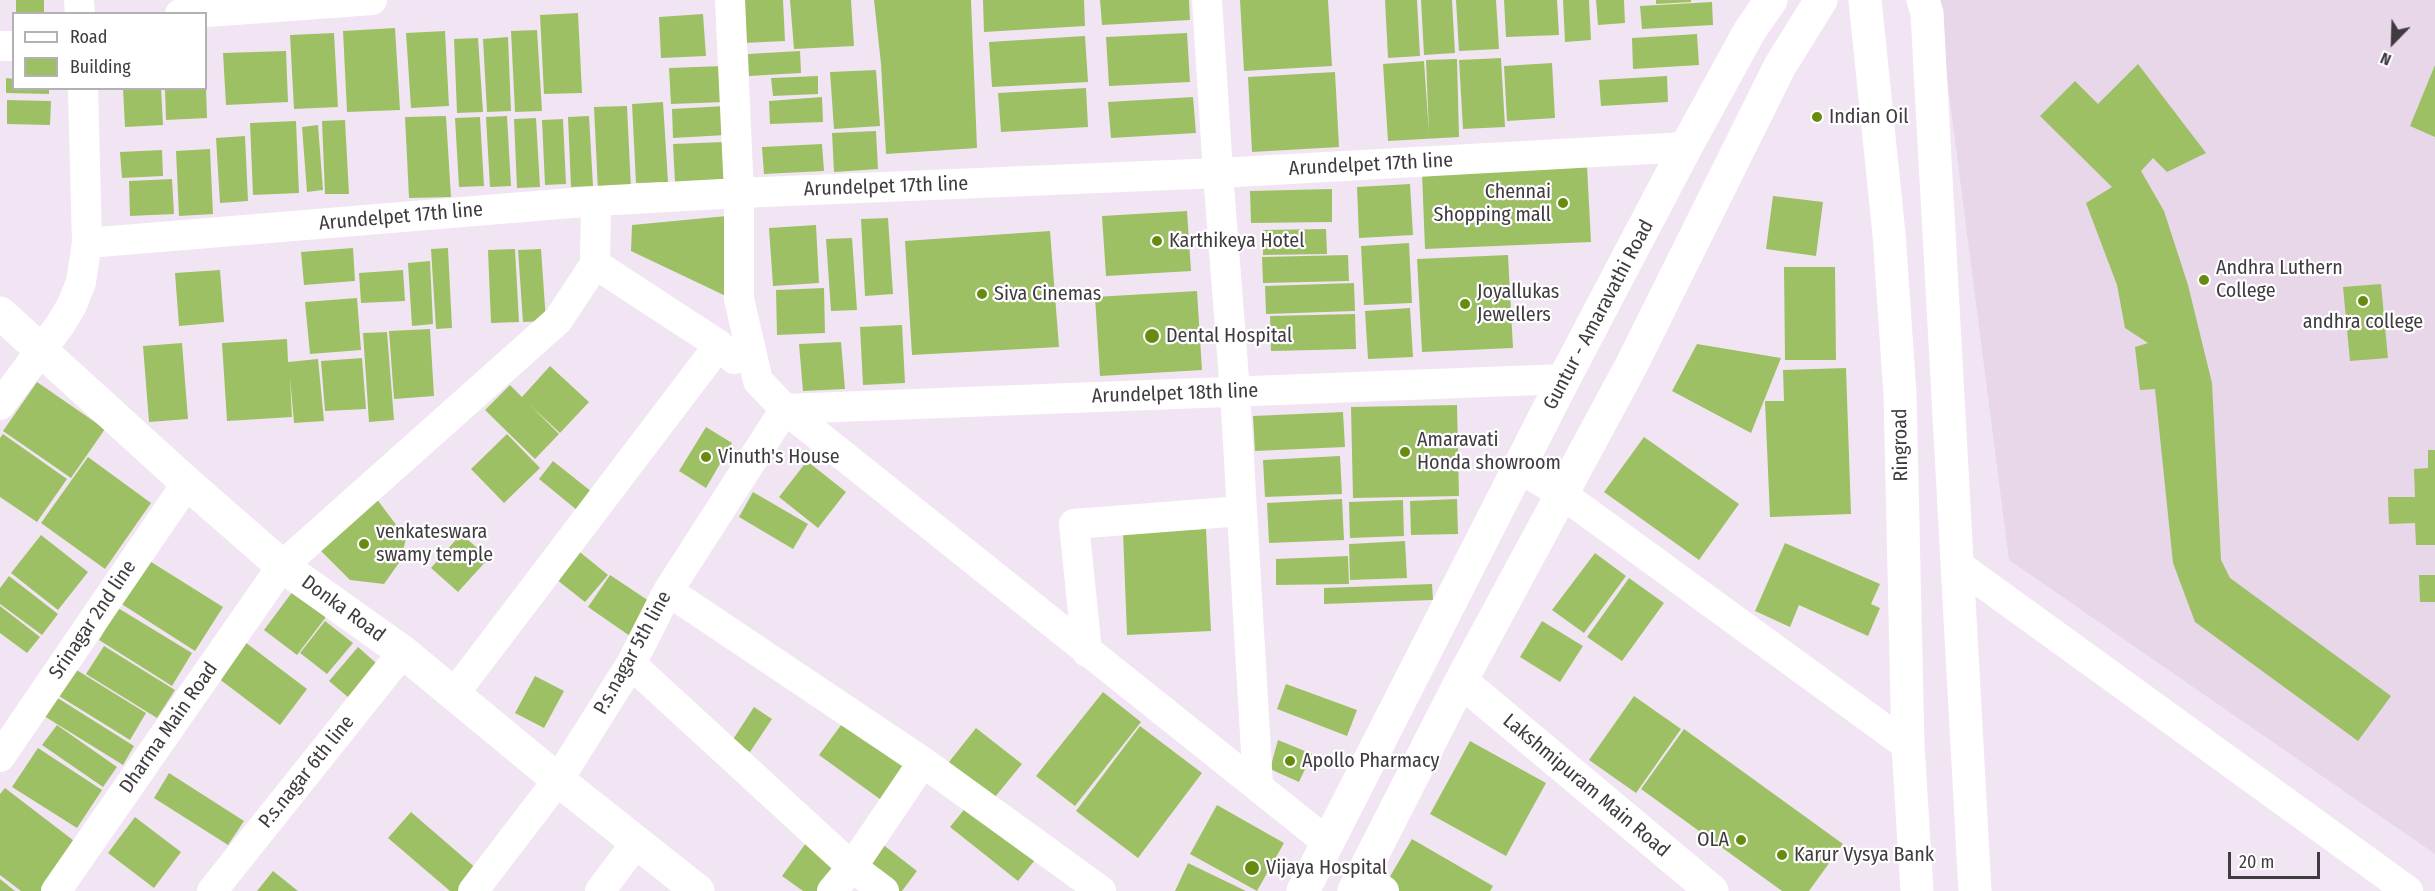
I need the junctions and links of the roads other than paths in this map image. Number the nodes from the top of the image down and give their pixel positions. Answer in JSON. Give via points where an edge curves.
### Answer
{"nodes":[{"id":1,"x":372,"y":0,"type":"edge"},
{"id":2,"x":730,"y":0,"type":"edge"},
{"id":3,"x":1208,"y":0,"type":"edge"},
{"id":4,"x":1771,"y":0,"type":"edge"},
{"id":5,"x":1821,"y":0,"type":"edge"},
{"id":6,"x":1865,"y":0,"type":"edge"},
{"id":7,"x":1923,"y":0,"type":"edge"},
{"id":8,"x":207,"y":12,"type":"edge"},
{"id":9,"x":83,"y":90,"type":"edge"},
{"id":10,"x":1686,"y":147,"type":"junction"},
{"id":11,"x":1218,"y":173,"type":"junction"},
{"id":12,"x":739,"y":193,"type":"junction"},
{"id":13,"x":596,"y":201,"type":"junction"},
{"id":14,"x":87,"y":243,"type":"junction"},
{"id":15,"x":595,"y":264,"type":"junction"},
{"id":16,"x":0,"y":313,"type":"edge"},
{"id":17,"x":719,"y":345,"type":"junction"},
{"id":18,"x":41,"y":349,"type":"junction"},
{"id":19,"x":1564,"y":379,"type":"junction"},
{"id":20,"x":758,"y":381,"type":"junction"},
{"id":21,"x":1235,"y":392,"type":"junction"},
{"id":22,"x":0,"y":405,"type":"edge"},
{"id":23,"x":785,"y":409,"type":"junction"},
{"id":24,"x":1519,"y":468,"type":"junction"},
{"id":25,"x":186,"y":483,"type":"junction"},
{"id":26,"x":1562,"y":494,"type":"junction"},
{"id":27,"x":1242,"y":511,"type":"junction"},
{"id":28,"x":1958,"y":565,"type":"junction"},
{"id":29,"x":282,"y":566,"type":"junction"},
{"id":30,"x":668,"y":591,"type":"junction"},
{"id":31,"x":403,"y":652,"type":"junction"},
{"id":32,"x":1087,"y":652,"type":"junction"},
{"id":33,"x":630,"y":664,"type":"junction"},
{"id":34,"x":1461,"y":681,"type":"junction"},
{"id":35,"x":454,"y":694,"type":"junction"},
{"id":36,"x":1908,"y":746,"type":"junction"},
{"id":37,"x":0,"y":757,"type":"edge"},
{"id":38,"x":923,"y":762,"type":"junction"},
{"id":39,"x":558,"y":780,"type":"junction"},
{"id":40,"x":1258,"y":785,"type":"junction"},
{"id":41,"x":1327,"y":842,"type":"junction"},
{"id":42,"x":636,"y":843,"type":"junction"},
{"id":43,"x":852,"y":867,"type":"junction"},
{"id":44,"x":1367,"y":885,"type":"edge"},
{"id":45,"x":56,"y":891,"type":"edge"},
{"id":46,"x":212,"y":891,"type":"edge"},
{"id":47,"x":473,"y":891,"type":"edge"},
{"id":48,"x":600,"y":891,"type":"edge"},
{"id":49,"x":698,"y":891,"type":"edge"},
{"id":50,"x":832,"y":891,"type":"edge"},
{"id":51,"x":884,"y":891,"type":"edge"},
{"id":52,"x":1101,"y":891,"type":"edge"},
{"id":53,"x":1303,"y":891,"type":"edge"},
{"id":54,"x":1712,"y":891,"type":"edge"},
{"id":55,"x":1917,"y":891,"type":"edge"},
{"id":56,"x":1976,"y":891,"type":"edge"},
{"id":57,"x":2408,"y":891,"type":"edge"}],
"edges":[{"from":1,"to":8,"type":"street"},
{"from":2,"to":12,"type":"street"},
{"from":3,"to":11,"type":"street"},
{"from":4,"to":10,"type":"main road","name":"Guntur - Amaravathi Road","via":[[1749,32]]},
{"from":5,"to":26,"type":"main road","via":[[1779,66],[1631,366]]},
{"from":6,"to":36,"type":"main road","name":"Ringroad","via":[[1889,234],[1900,394]]},
{"from":7,"to":28,"type":"main road","via":[[1928,25]]},
{"from":9,"to":14,"type":"street"},
{"from":10,"to":11,"type":"street","name":"Arundelpet 17th line"},
{"from":10,"to":19,"type":"main road","name":"Guntur - Amaravathi Road"},
{"from":11,"to":12,"type":"street","name":"Arundelpet 17th line"},
{"from":11,"to":21,"type":"street"},
{"from":12,"to":13,"type":"street","name":"Arundelpet 17th line"},
{"from":12,"to":20,"type":"street","via":[[739,299]]},
{"from":13,"to":14,"type":"street","name":"Arundelpet 17th line"},
{"from":13,"to":15,"type":"street"},
{"from":14,"to":18,"type":"street","via":[[81,282],[72,305]]},
{"from":15,"to":17,"type":"street"},
{"from":15,"to":29,"type":"street","name":"Dharma Main Road","via":[[558,320]]},
{"from":16,"to":18,"type":"main road","name":"Donka Road"},
{"from":17,"to":20,"type":"street"},
{"from":17,"to":35,"type":"street"},
{"from":18,"to":22,"type":"street"},
{"from":18,"to":25,"type":"main road","name":"Donka Road"},
{"from":19,"to":21,"type":"street","name":"Arundelpet 18th line"},
{"from":19,"to":24,"type":"main road","name":"Guntur - Amaravathi Road"},
{"from":20,"to":23,"type":"street"},
{"from":21,"to":23,"type":"street","name":"Arundelpet 18th line"},
{"from":21,"to":27,"type":"street"},
{"from":23,"to":30,"type":"street","name":"P.s.nagar 5th line"},
{"from":23,"to":32,"type":"street"},
{"from":24,"to":26,"type":"street"},
{"from":24,"to":41,"type":"main road","name":"Guntur - Amaravathi Road"},
{"from":25,"to":29,"type":"main road","name":"Donka Road"},
{"from":25,"to":37,"type":"street","name":"Srinagar 2nd line"},
{"from":26,"to":34,"type":"main road"},
{"from":26,"to":36,"type":"street"},
{"from":27,"to":32,"type":"street","via":[[1074,524]]},
{"from":27,"to":40,"type":"street"},
{"from":28,"to":56,"type":"main road"},
{"from":28,"to":57,"type":"street"},
{"from":29,"to":31,"type":"main road","name":"Donka Road"},
{"from":29,"to":45,"type":"street","name":"Dharma Main Road"},
{"from":30,"to":33,"type":"street","name":"P.s.nagar 5th line"},
{"from":30,"to":38,"type":"street"},
{"from":31,"to":35,"type":"main road","name":"Donka Road"},
{"from":31,"to":46,"type":"street","name":"P.s.nagar 6th line"},
{"from":32,"to":40,"type":"street"},
{"from":33,"to":39,"type":"street","name":"P.s.nagar 5th line"},
{"from":33,"to":43,"type":"street"},
{"from":34,"to":44,"type":"main road"},
{"from":34,"to":54,"type":"main road","name":"Lakshmipuram Main Road"},
{"from":35,"to":39,"type":"main road","name":"Donka Road"},
{"from":36,"to":55,"type":"main road","name":"Ringroad"},
{"from":38,"to":43,"type":"street"},
{"from":38,"to":52,"type":"street"},
{"from":39,"to":42,"type":"main road","name":"Donka Road"},
{"from":39,"to":47,"type":"street","name":"P.s.nagar 5th line"},
{"from":40,"to":41,"type":"street"},
{"from":41,"to":53,"type":"main road","name":"Guntur - Amaravathi Road"},
{"from":42,"to":48,"type":"street"},
{"from":42,"to":49,"type":"main road","name":"Donka Road"},
{"from":43,"to":50,"type":"street"},
{"from":43,"to":51,"type":"street"}]}
